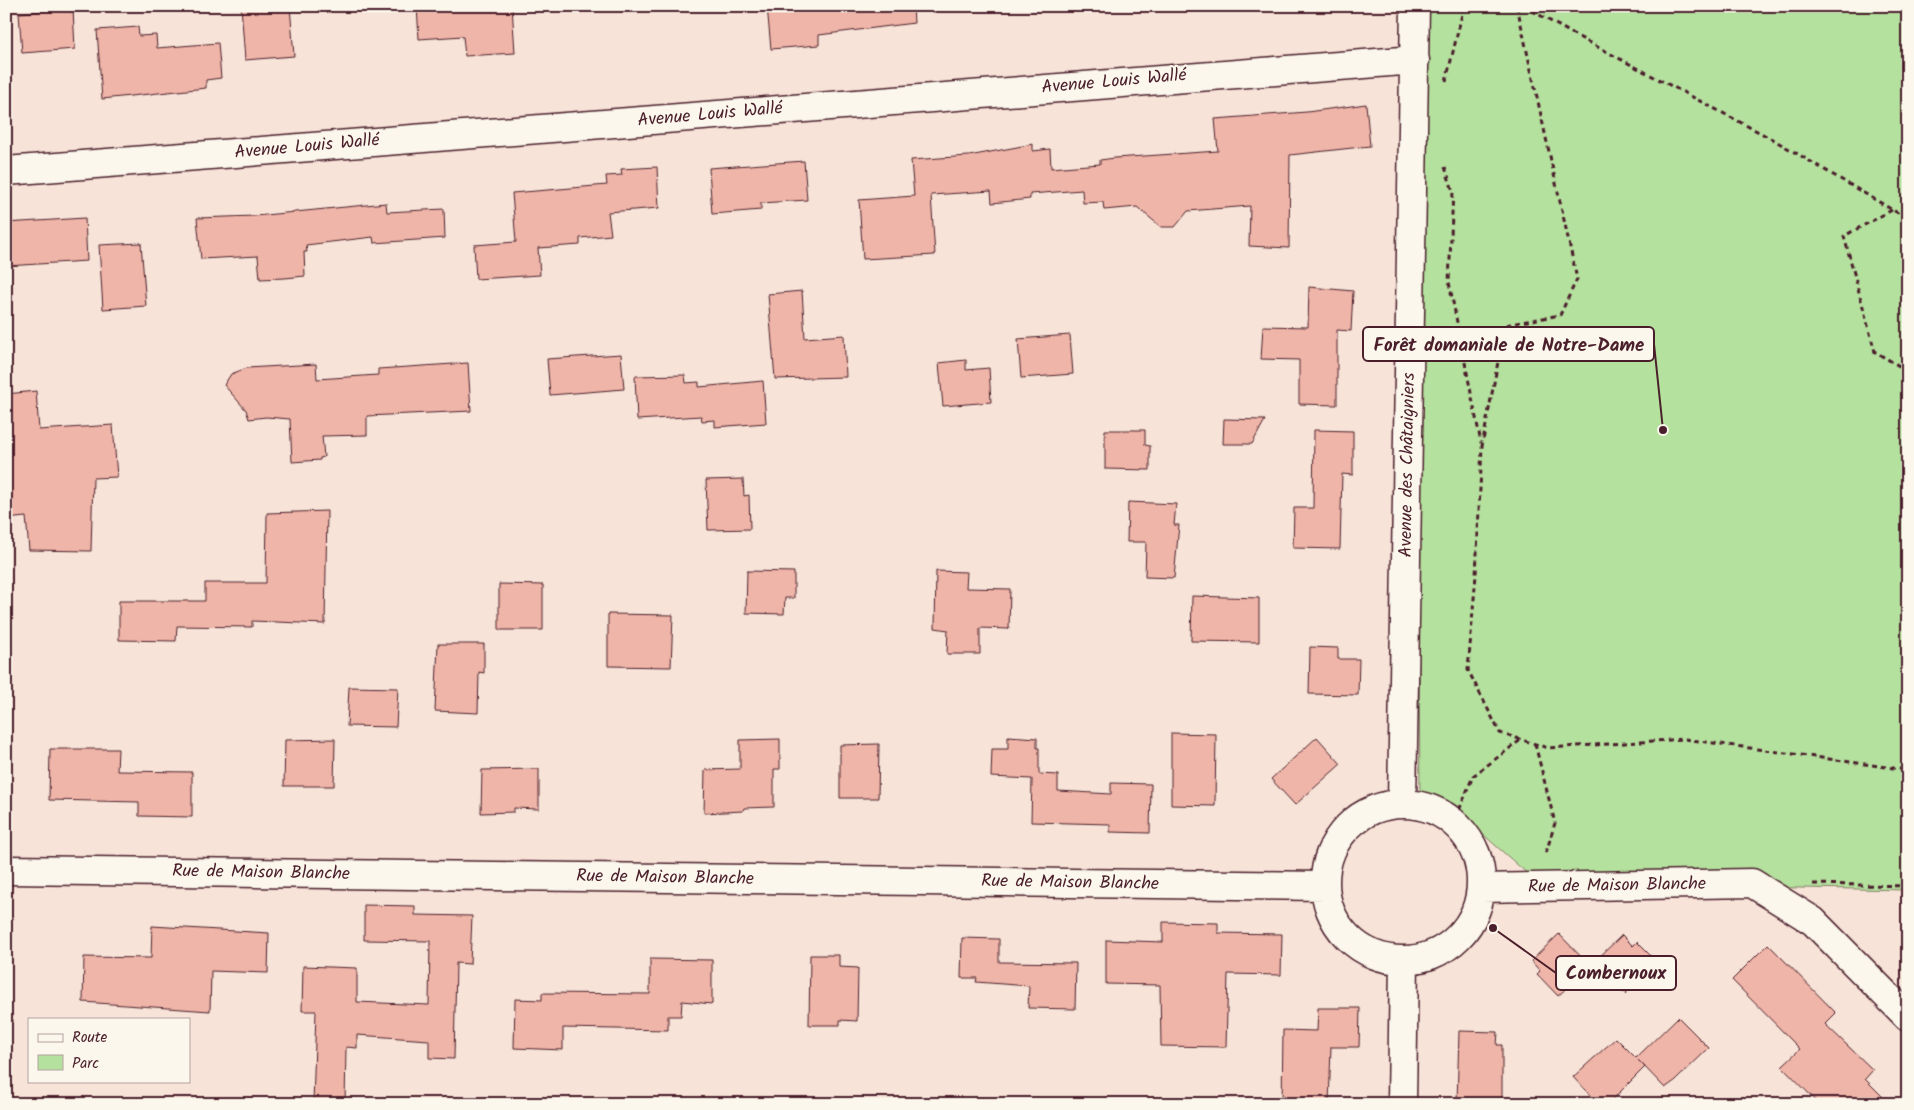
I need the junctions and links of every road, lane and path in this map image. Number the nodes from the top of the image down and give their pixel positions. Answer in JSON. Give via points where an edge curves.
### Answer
{"nodes":[{"id":1,"x":1415,"y":6,"type":"edge"},
{"id":2,"x":1464,"y":6,"type":"edge"},
{"id":3,"x":1517,"y":6,"type":"edge"},
{"id":4,"x":1524,"y":6,"type":"edge"},
{"id":5,"x":1415,"y":60,"type":"junction"},
{"id":6,"x":1445,"y":89,"type":"dead end"},
{"id":7,"x":1444,"y":163,"type":"dead end"},
{"id":8,"x":6,"y":171,"type":"edge"},
{"id":9,"x":1892,"y":210,"type":"junction"},
{"id":10,"x":1908,"y":220,"type":"edge"},
{"id":11,"x":1908,"y":371,"type":"edge"},
{"id":12,"x":1482,"y":446,"type":"junction"},
{"id":13,"x":1522,"y":739,"type":"junction"},
{"id":14,"x":1535,"y":744,"type":"junction"},
{"id":15,"x":1908,"y":770,"type":"edge"},
{"id":16,"x":1402,"y":803,"type":"junction"},
{"id":17,"x":1456,"y":818,"type":"dead end"},
{"id":18,"x":1545,"y":857,"type":"dead end"},
{"id":19,"x":6,"y":870,"type":"edge"},
{"id":20,"x":1810,"y":884,"type":"dead end"},
{"id":21,"x":1325,"y":886,"type":"junction"},
{"id":22,"x":1908,"y":886,"type":"edge"},
{"id":23,"x":1482,"y":888,"type":"junction"},
{"id":24,"x":1404,"y":960,"type":"junction"},
{"id":25,"x":1908,"y":1017,"type":"edge"},
{"id":26,"x":1402,"y":1104,"type":"edge"}],
"edges":[{"from":1,"to":5,"type":"street","name":"Avenue des Châtaigniers"},
{"from":2,"to":6,"type":"path"},
{"from":3,"to":12,"type":"path","via":[[1577,279],[1560,315],[1505,325]]},
{"from":4,"to":9,"type":"path","via":[[1774,140]]},
{"from":5,"to":8,"type":"street","name":"Avenue Louis Wallé"},
{"from":5,"to":16,"type":"street","name":"Avenue des Châtaigniers"},
{"from":7,"to":12,"type":"path","via":[[1453,191],[1449,282]]},
{"from":9,"to":10,"type":"path"},
{"from":9,"to":11,"type":"path","via":[[1844,236],[1875,352]]},
{"from":12,"to":13,"type":"path","via":[[1468,670],[1500,733]]},
{"from":13,"to":14,"type":"path"},
{"from":13,"to":17,"type":"path","via":[[1473,776]]},
{"from":14,"to":15,"type":"path","via":[[1548,748],[1685,739]]},
{"from":14,"to":18,"type":"path","via":[[1555,823]]},
{"from":16,"to":21,"type":"street","via":[[1377,808],[1349,826],[1338,838],[1327,862]]},
{"from":16,"to":23,"type":"street","via":[[1428,807],[1451,819],[1469,838],[1480,862]]},
{"from":19,"to":21,"type":"street","name":"Rue de Maison Blanche"},
{"from":20,"to":22,"type":"path"},
{"from":21,"to":24,"type":"street","via":[[1330,910],[1342,930],[1359,947],[1380,957]]},
{"from":23,"to":24,"type":"street","via":[[1477,910],[1460,936],[1427,957]]},
{"from":23,"to":25,"type":"street","name":"Rue de Maison Blanche","via":[[1752,883],[1813,921]]},
{"from":24,"to":26,"type":"street"}]}
